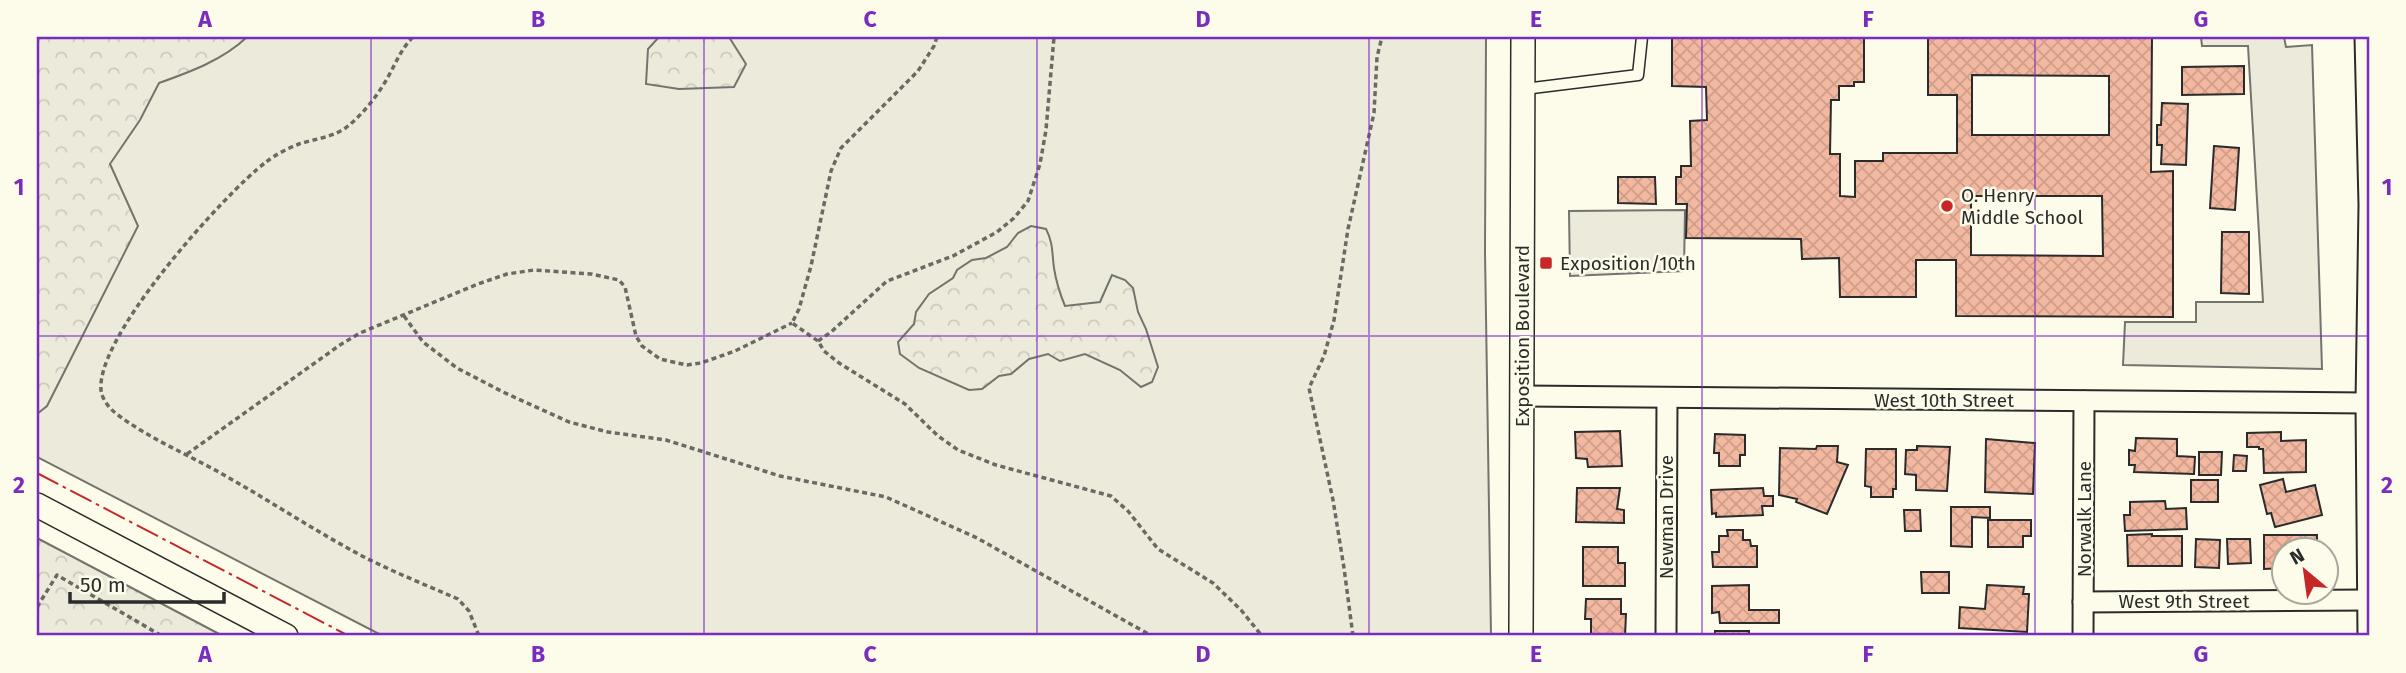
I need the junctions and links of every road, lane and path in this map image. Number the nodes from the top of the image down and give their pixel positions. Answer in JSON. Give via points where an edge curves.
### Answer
{"nodes":[{"id":1,"x":413,"y":37,"type":"edge"},
{"id":2,"x":937,"y":37,"type":"edge"},
{"id":3,"x":1054,"y":37,"type":"edge"},
{"id":4,"x":1382,"y":37,"type":"edge"},
{"id":5,"x":1523,"y":37,"type":"edge"},
{"id":6,"x":1642,"y":37,"type":"edge"},
{"id":7,"x":2367,"y":42,"type":"edge"},
{"id":8,"x":1523,"y":89,"type":"junction"},
{"id":9,"x":2369,"y":306,"type":"edge"},
{"id":10,"x":404,"y":316,"type":"junction"},
{"id":11,"x":792,"y":323,"type":"junction"},
{"id":12,"x":818,"y":341,"type":"junction"},
{"id":13,"x":1523,"y":396,"type":"junction"},
{"id":14,"x":1667,"y":398,"type":"junction"},
{"id":15,"x":2084,"y":401,"type":"junction"},
{"id":16,"x":2366,"y":403,"type":"junction"},
{"id":17,"x":187,"y":454,"type":"junction"},
{"id":18,"x":37,"y":505,"type":"edge"},
{"id":19,"x":2369,"y":600,"type":"edge"},
{"id":20,"x":2083,"y":602,"type":"junction"},
{"id":21,"x":37,"y":607,"type":"edge"},
{"id":22,"x":162,"y":636,"type":"edge"},
{"id":23,"x":286,"y":636,"type":"edge"},
{"id":24,"x":479,"y":636,"type":"edge"},
{"id":25,"x":1152,"y":636,"type":"edge"},
{"id":26,"x":1262,"y":636,"type":"edge"},
{"id":27,"x":1353,"y":636,"type":"edge"},
{"id":28,"x":1521,"y":636,"type":"edge"},
{"id":29,"x":1666,"y":636,"type":"edge"},
{"id":30,"x":2083,"y":636,"type":"edge"},
{"id":31,"x":2368,"y":636,"type":"edge"}],
"edges":[{"from":1,"to":17,"type":"path","via":[[369,105],[346,128],[267,161],[230,195],[182,246],[113,346],[101,387],[109,408]]},
{"from":2,"to":11,"type":"path","via":[[918,71],[841,148]]},
{"from":3,"to":12,"type":"path","via":[[1046,130],[1028,201],[997,232],[953,256],[887,281]]},
{"from":4,"to":27,"type":"path","via":[[1374,113],[1348,229],[1334,320],[1309,388],[1333,500]]},
{"from":5,"to":8,"type":"street","name":"Exposition Boulevard"},
{"from":6,"to":8,"type":"lane","via":[[1638,75]]},
{"from":7,"to":9,"type":"street"},
{"from":8,"to":13,"type":"street","name":"Exposition Boulevard"},
{"from":9,"to":16,"type":"street"},
{"from":10,"to":11,"type":"path","via":[[497,278],[534,271],[619,280],[642,346],[660,359],[687,365],[735,351]]},
{"from":10,"to":17,"type":"path","via":[[340,345]]},
{"from":10,"to":25,"type":"path","via":[[423,342],[457,368],[569,422],[666,440],[780,476],[886,497],[977,538]]},
{"from":11,"to":12,"type":"path"},
{"from":12,"to":26,"type":"path","via":[[839,363],[905,404],[946,443],[967,455],[1111,496],[1158,549],[1213,583]]},
{"from":13,"to":14,"type":"street","name":"West 10th Street"},
{"from":13,"to":28,"type":"street","name":"Exposition Boulevard"},
{"from":14,"to":15,"type":"street","name":"West 10th Street"},
{"from":14,"to":29,"type":"street","name":"Newman Drive"},
{"from":15,"to":16,"type":"street","name":"West 10th Street"},
{"from":15,"to":20,"type":"street","name":"Norwalk Lane"},
{"from":16,"to":19,"type":"street"},
{"from":17,"to":24,"type":"path","via":[[366,558],[458,599],[469,611]]},
{"from":18,"to":23,"type":"street"},
{"from":19,"to":20,"type":"street","name":"West 9th Street"},
{"from":19,"to":31,"type":"street"},
{"from":20,"to":30,"type":"street","name":"Norwalk Lane"},
{"from":21,"to":22,"type":"path","via":[[57,575]]}]}
